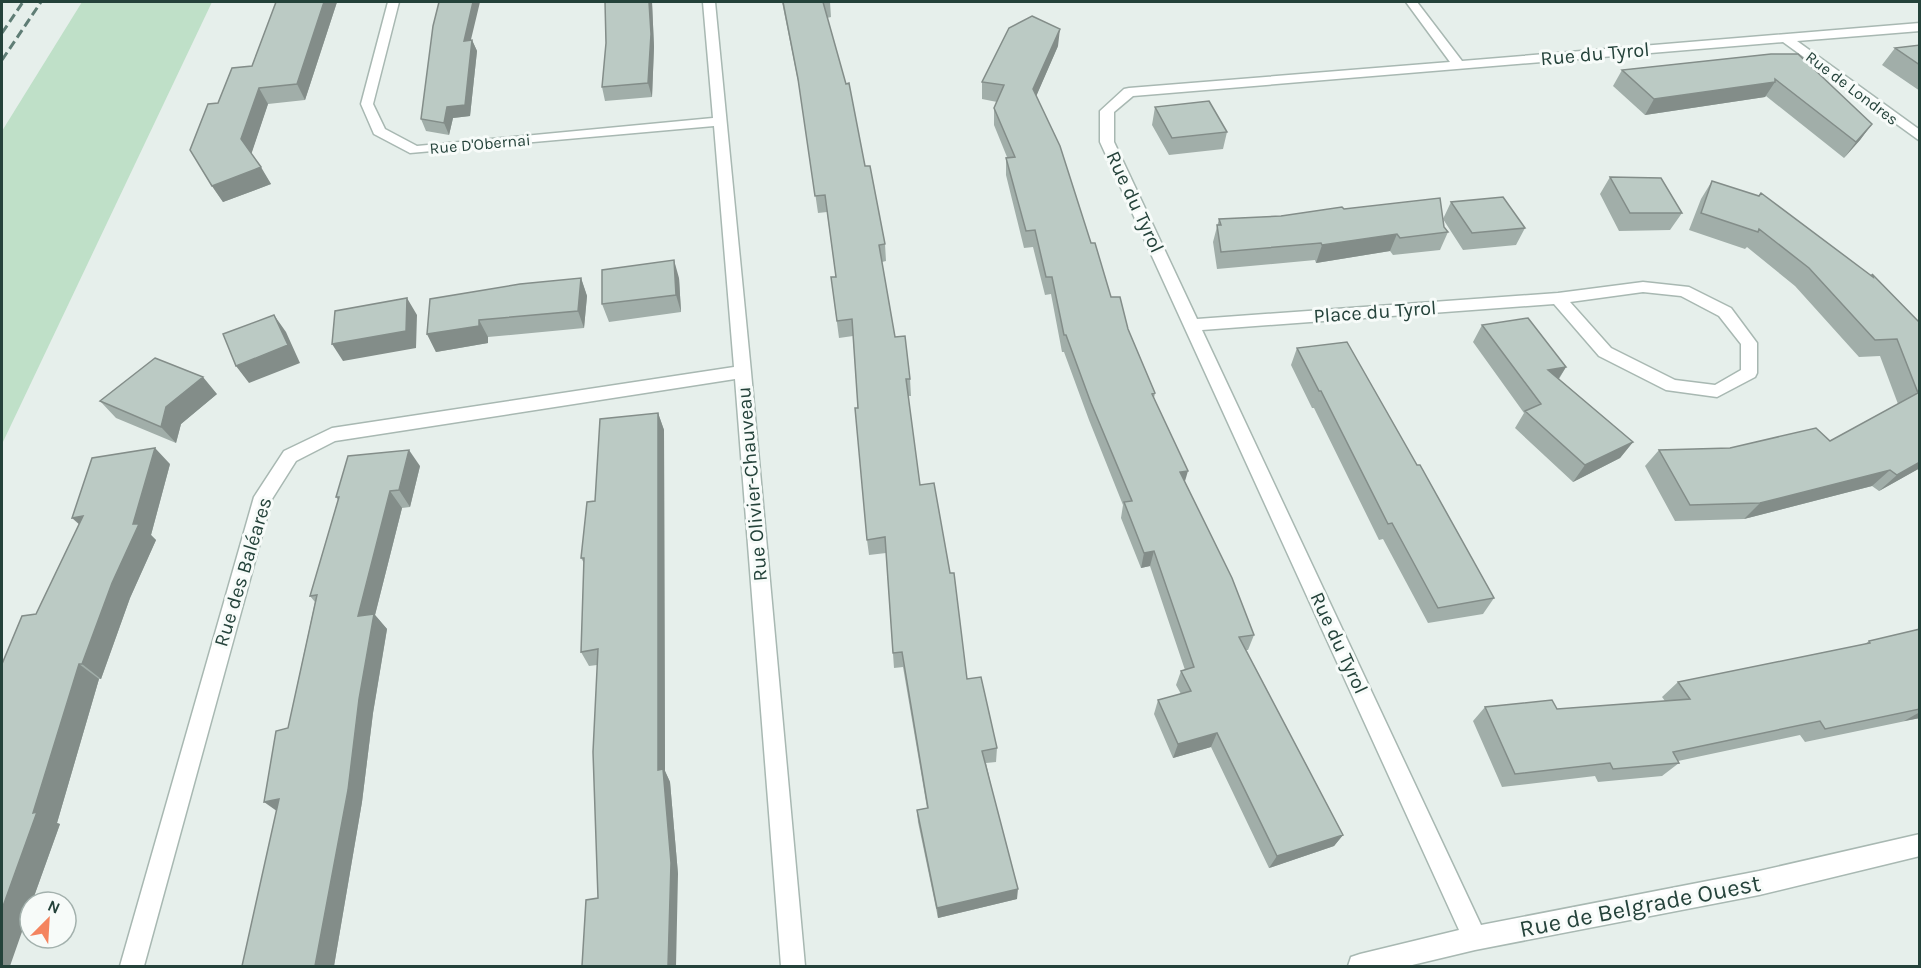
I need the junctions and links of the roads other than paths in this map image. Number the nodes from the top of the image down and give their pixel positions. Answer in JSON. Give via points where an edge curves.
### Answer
{"nodes":[{"id":1,"x":393,"y":2,"type":"edge"},
{"id":2,"x":709,"y":2,"type":"edge"},
{"id":3,"x":1411,"y":2,"type":"edge"},
{"id":4,"x":1920,"y":27,"type":"edge"},
{"id":5,"x":1785,"y":38,"type":"junction"},
{"id":6,"x":1459,"y":66,"type":"junction"},
{"id":7,"x":721,"y":121,"type":"junction"},
{"id":8,"x":1920,"y":137,"type":"edge"},
{"id":9,"x":1558,"y":298,"type":"junction"},
{"id":10,"x":1192,"y":325,"type":"junction"},
{"id":11,"x":743,"y":372,"type":"junction"},
{"id":12,"x":1920,"y":845,"type":"edge"},
{"id":13,"x":1475,"y":938,"type":"junction"},
{"id":14,"x":132,"y":966,"type":"edge"},
{"id":15,"x":792,"y":966,"type":"edge"},
{"id":16,"x":1360,"y":966,"type":"edge"}],
"edges":[{"from":1,"to":7,"type":"street","name":"Rue D'Obernai","via":[[367,104],[379,131],[415,150]]},
{"from":2,"to":7,"type":"street","name":"Rue Olivier-Chauveau"},
{"from":3,"to":6,"type":"street"},
{"from":4,"to":5,"type":"street","name":"Rue du Tyrol"},
{"from":5,"to":6,"type":"street","name":"Rue du Tyrol"},
{"from":5,"to":8,"type":"street","name":"Rue de Londres"},
{"from":6,"to":10,"type":"street","name":"Rue du Tyrol","via":[[1129,92],[1107,111],[1107,142]]},
{"from":7,"to":11,"type":"street","name":"Rue Olivier-Chauveau"},
{"from":9,"to":9,"type":"street","name":"Place du Tyrol","via":[[1605,352],[1672,386],[1717,391],[1749,373],[1749,343],[1725,312],[1684,291],[1643,287]]},
{"from":9,"to":10,"type":"street","name":"Place du Tyrol"},
{"from":10,"to":13,"type":"street","name":"Rue du Tyrol"},
{"from":11,"to":14,"type":"street","name":"Rue des Baléares","via":[[332,435],[290,456],[262,497]]},
{"from":11,"to":15,"type":"street","name":"Rue Olivier-Chauveau"},
{"from":12,"to":13,"type":"street","name":"Rue de Belgrade Ouest","via":[[1759,883]]},
{"from":13,"to":16,"type":"street","name":"Rue de Belgrade Ouest"}]}
